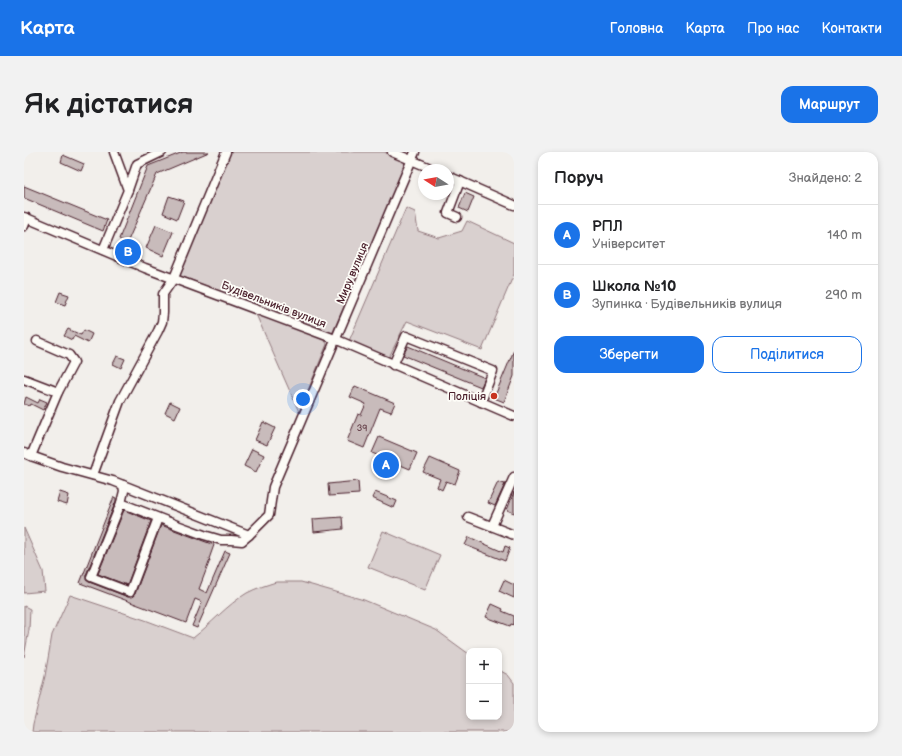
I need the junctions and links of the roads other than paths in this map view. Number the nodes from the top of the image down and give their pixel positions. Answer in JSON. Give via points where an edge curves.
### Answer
{"nodes":[{"id":1,"x":114,"y":152,"type":"edge"},
{"id":2,"x":226,"y":152,"type":"edge"},
{"id":3,"x":392,"y":152,"type":"edge"},
{"id":4,"x":157,"y":153,"type":"edge"},
{"id":5,"x":413,"y":156,"type":"edge"},
{"id":6,"x":425,"y":164,"type":"edge"},
{"id":7,"x":454,"y":178,"type":"edge"},
{"id":8,"x":460,"y":181,"type":"junction"},
{"id":9,"x":128,"y":190,"type":"junction"},
{"id":10,"x":514,"y":205,"type":"edge"},
{"id":11,"x":457,"y":217,"type":"dead end"},
{"id":12,"x":25,"y":220,"type":"edge"},
{"id":13,"x":103,"y":250,"type":"junction"},
{"id":14,"x":174,"y":278,"type":"junction"},
{"id":15,"x":335,"y":339,"type":"junction"},
{"id":16,"x":37,"y":341,"type":"dead end"},
{"id":17,"x":393,"y":365,"type":"junction"},
{"id":18,"x":24,"y":379,"type":"edge"},
{"id":19,"x":58,"y":392,"type":"junction"},
{"id":20,"x":480,"y":402,"type":"junction"},
{"id":21,"x":513,"y":414,"type":"edge"},
{"id":22,"x":27,"y":455,"type":"edge"},
{"id":23,"x":93,"y":475,"type":"junction"},
{"id":24,"x":514,"y":477,"type":"edge"},
{"id":25,"x":123,"y":485,"type":"junction"},
{"id":26,"x":121,"y":503,"type":"junction"},
{"id":27,"x":468,"y":516,"type":"dead end"},
{"id":28,"x":158,"y":518,"type":"junction"},
{"id":29,"x":492,"y":526,"type":"junction"},
{"id":30,"x":249,"y":535,"type":"junction"},
{"id":31,"x":514,"y":535,"type":"edge"}],
"edges":[{"from":1,"to":9,"type":"street"},
{"from":2,"to":14,"type":"street"},
{"from":3,"to":5,"type":"street"},
{"from":4,"to":9,"type":"street","via":[[137,164]]},
{"from":5,"to":6,"type":"street"},
{"from":5,"to":15,"type":"street","name":"Миру вулиця"},
{"from":7,"to":8,"type":"street"},
{"from":8,"to":10,"type":"street"},
{"from":8,"to":11,"type":"street","via":[[448,213]]},
{"from":9,"to":13,"type":"street"},
{"from":12,"to":13,"type":"street","name":"Будівельників вулиця"},
{"from":13,"to":14,"type":"street","name":"Будівельників вулиця"},
{"from":14,"to":15,"type":"street","name":"Будівельників вулиця"},
{"from":14,"to":23,"type":"street","via":[[163,294],[162,322],[120,401]]},
{"from":15,"to":17,"type":"street","name":"Будівельників вулиця"},
{"from":15,"to":30,"type":"street","name":"Миру вулиця","via":[[273,487],[269,515]]},
{"from":16,"to":19,"type":"street","via":[[69,355],[74,362]]},
{"from":17,"to":20,"type":"street","name":"Будівельників вулиця"},
{"from":17,"to":20,"type":"street","via":[[406,336],[493,371]]},
{"from":18,"to":19,"type":"street"},
{"from":19,"to":22,"type":"street"},
{"from":20,"to":21,"type":"street","name":"Будівельників вулиця"},
{"from":22,"to":23,"type":"street"},
{"from":23,"to":25,"type":"street"},
{"from":24,"to":29,"type":"street"},
{"from":25,"to":26,"type":"street"},
{"from":25,"to":30,"type":"street"},
{"from":26,"to":28,"type":"street"},
{"from":26,"to":28,"type":"street","via":[[91,576],[130,592]]},
{"from":27,"to":29,"type":"street"},
{"from":28,"to":30,"type":"street","via":[[221,540],[242,541]]},
{"from":29,"to":31,"type":"street"}]}
